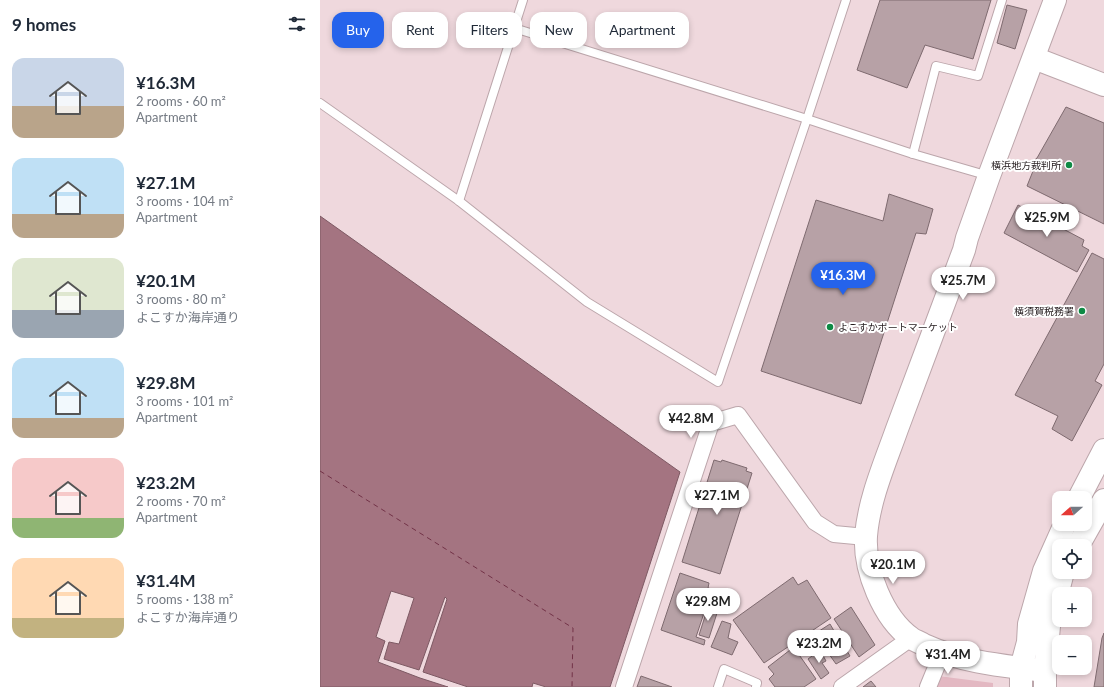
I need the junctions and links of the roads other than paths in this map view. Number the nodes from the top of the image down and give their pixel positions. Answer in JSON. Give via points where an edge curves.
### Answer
{"nodes":[{"id":1,"x":524,"y":0,"type":"edge"},
{"id":2,"x":846,"y":0,"type":"edge"},
{"id":3,"x":1002,"y":0,"type":"edge"},
{"id":4,"x":1055,"y":0,"type":"edge"},
{"id":5,"x":520,"y":12,"type":"edge"},
{"id":6,"x":522,"y":31,"type":"edge"},
{"id":7,"x":508,"y":48,"type":"edge"},
{"id":8,"x":1034,"y":58,"type":"junction"},
{"id":9,"x":1104,"y":85,"type":"edge"},
{"id":10,"x":320,"y":103,"type":"edge"},
{"id":11,"x":807,"y":120,"type":"junction"},
{"id":12,"x":913,"y":154,"type":"junction"},
{"id":13,"x":989,"y":176,"type":"junction"},
{"id":14,"x":459,"y":201,"type":"junction"},
{"id":15,"x":1104,"y":450,"type":"edge"},
{"id":16,"x":1083,"y":491,"type":"edge"},
{"id":17,"x":1104,"y":500,"type":"edge"},
{"id":18,"x":1063,"y":531,"type":"edge"},
{"id":19,"x":866,"y":537,"type":"junction"},
{"id":20,"x":1082,"y":539,"type":"edge"},
{"id":21,"x":1061,"y":579,"type":"edge"},
{"id":22,"x":911,"y":638,"type":"junction"},
{"id":23,"x":942,"y":653,"type":"junction"},
{"id":24,"x":1021,"y":678,"type":"edge"},
{"id":25,"x":1045,"y":679,"type":"edge"},
{"id":26,"x":624,"y":687,"type":"edge"},
{"id":27,"x":718,"y":687,"type":"edge"},
{"id":28,"x":756,"y":687,"type":"edge"},
{"id":29,"x":842,"y":687,"type":"edge"},
{"id":30,"x":928,"y":687,"type":"edge"}],
"edges":[{"from":1,"to":5,"type":"lane"},
{"from":2,"to":11,"type":"lane"},
{"from":3,"to":12,"type":"lane","via":[[978,76],[936,66]]},
{"from":4,"to":8,"type":"street"},
{"from":6,"to":11,"type":"lane"},
{"from":7,"to":14,"type":"lane"},
{"from":8,"to":9,"type":"street"},
{"from":8,"to":13,"type":"street"},
{"from":10,"to":14,"type":"lane"},
{"from":11,"to":12,"type":"lane"},
{"from":11,"to":14,"type":"lane","via":[[718,382],[587,302]]},
{"from":12,"to":13,"type":"lane"},
{"from":13,"to":19,"type":"street","via":[[882,472],[869,514]]},
{"from":15,"to":16,"type":"street"},
{"from":17,"to":20,"type":"street"},
{"from":18,"to":24,"type":"street","via":[[1044,571],[1029,624]]},
{"from":19,"to":22,"type":"street","via":[[868,566],[879,595],[894,623]]},
{"from":19,"to":26,"type":"street","via":[[834,534],[815,522],[738,414],[711,423]]},
{"from":21,"to":25,"type":"street","via":[[1049,626]]},
{"from":22,"to":23,"type":"street"},
{"from":22,"to":29,"type":"street"},
{"from":23,"to":24,"type":"street","via":[[985,662]]},
{"from":23,"to":30,"type":"street"},
{"from":24,"to":25,"type":"street"},
{"from":27,"to":28,"type":"lane","via":[[724,669],[757,683]]}]}
